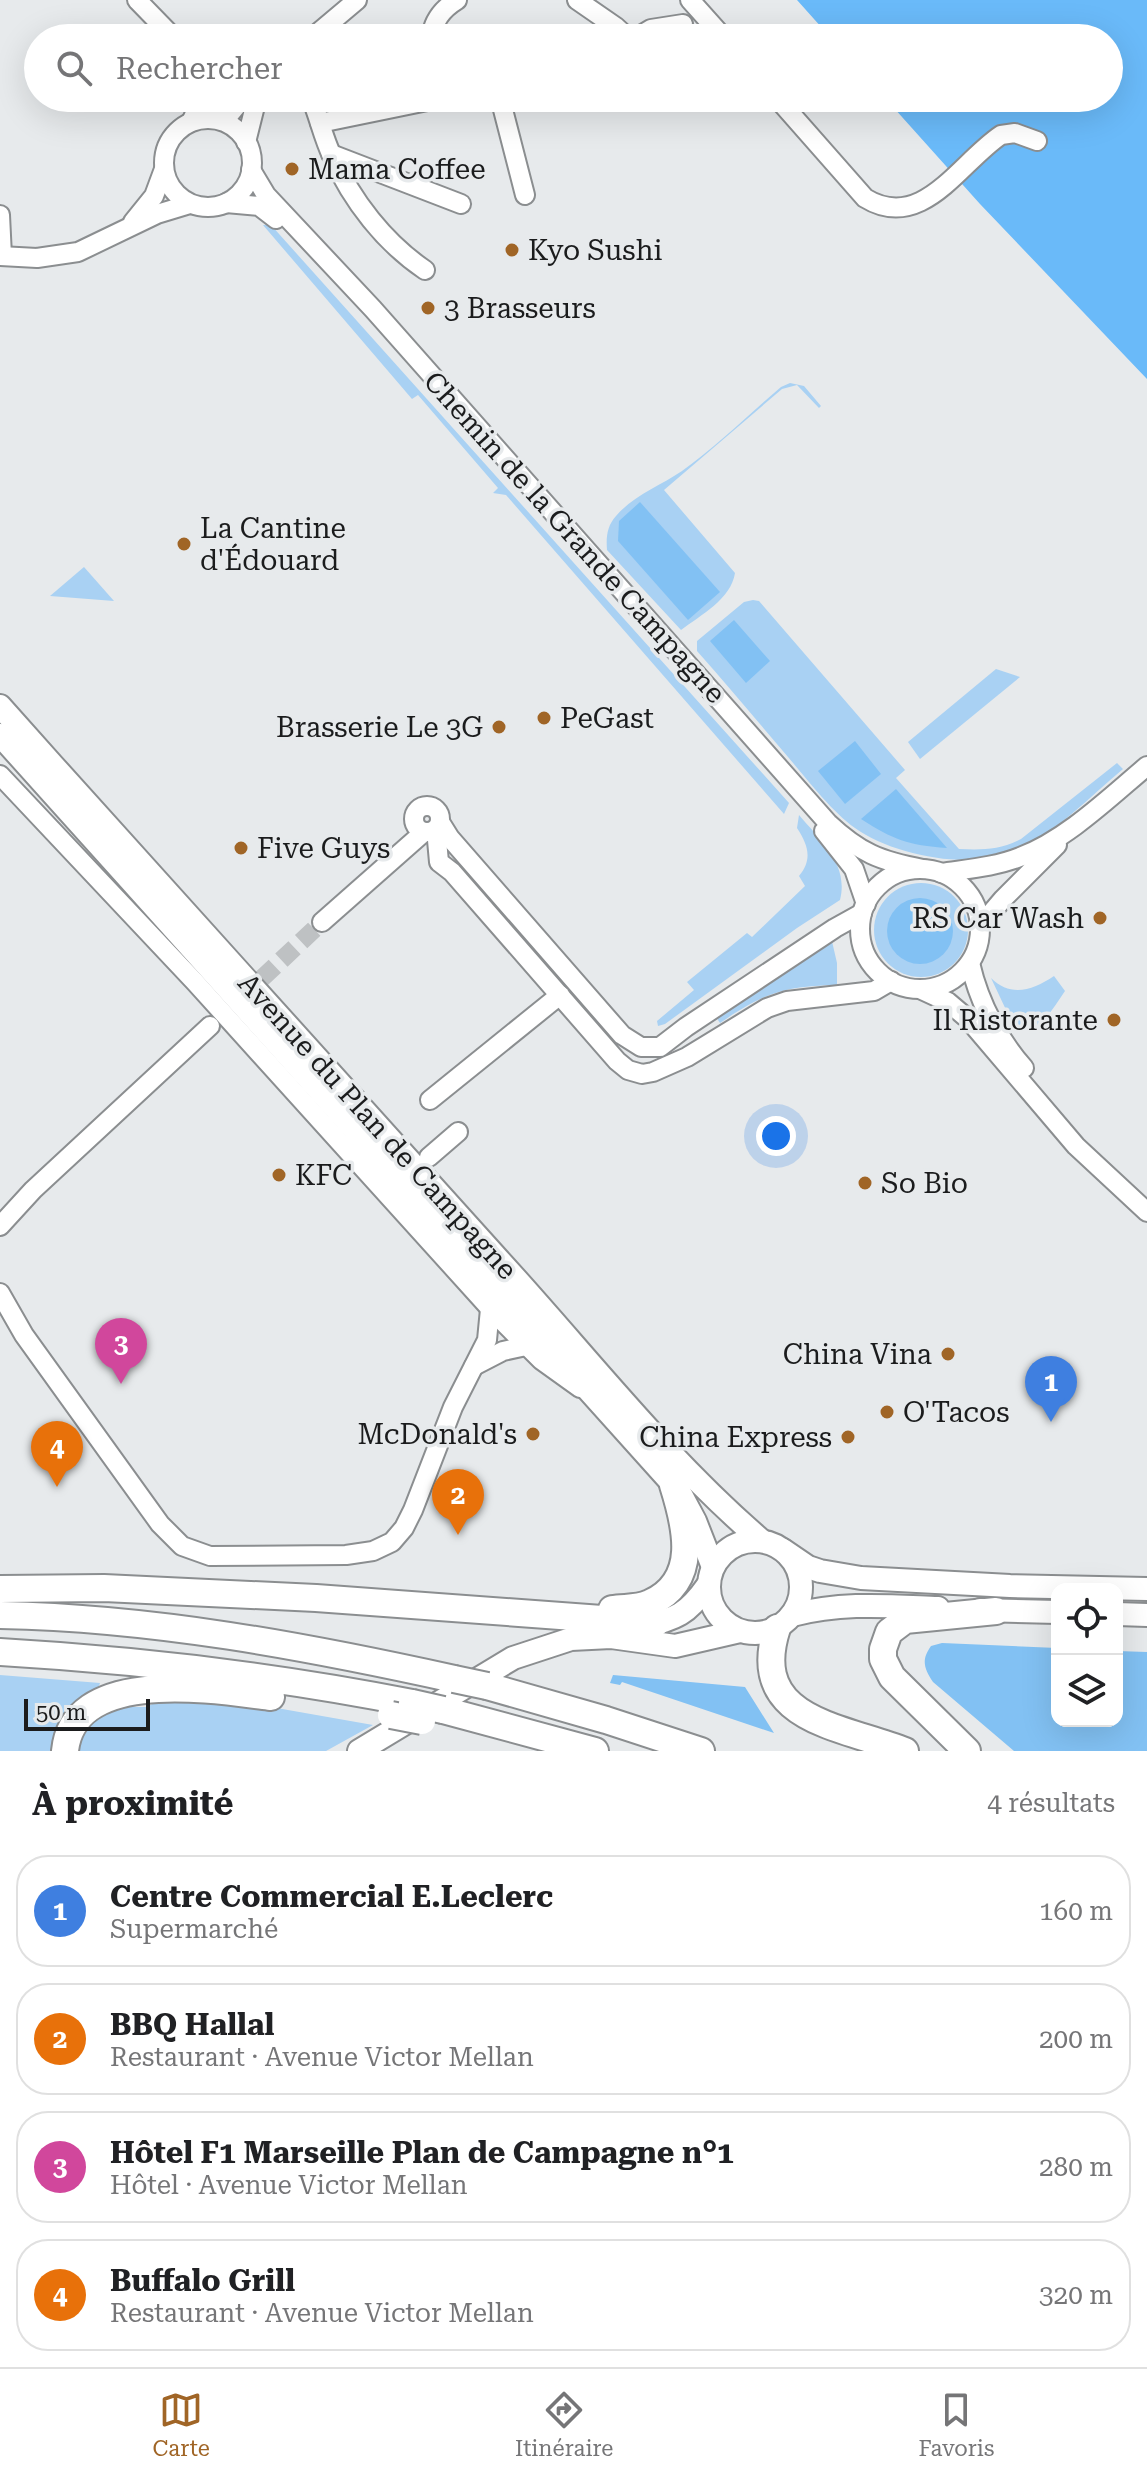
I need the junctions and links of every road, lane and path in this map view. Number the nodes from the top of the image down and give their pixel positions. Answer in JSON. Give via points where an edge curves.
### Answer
{"nodes":[{"id":1,"x":137,"y":0,"type":"edge"},
{"id":2,"x":357,"y":0,"type":"edge"},
{"id":3,"x":457,"y":0,"type":"edge"},
{"id":4,"x":577,"y":0,"type":"edge"},
{"id":5,"x":690,"y":0,"type":"edge"},
{"id":6,"x":160,"y":24,"type":"edge"},
{"id":7,"x":329,"y":24,"type":"edge"},
{"id":8,"x":434,"y":24,"type":"edge"},
{"id":9,"x":612,"y":24,"type":"edge"},
{"id":10,"x":711,"y":24,"type":"edge"},
{"id":11,"x":196,"y":112,"type":"edge"},
{"id":12,"x":223,"y":112,"type":"edge"},
{"id":13,"x":231,"y":112,"type":"edge"},
{"id":14,"x":254,"y":112,"type":"edge"},
{"id":15,"x":316,"y":112,"type":"edge"},
{"id":16,"x":372,"y":112,"type":"edge"},
{"id":17,"x":504,"y":112,"type":"edge"},
{"id":18,"x":789,"y":112,"type":"edge"},
{"id":19,"x":224,"y":121,"type":"junction"},
{"id":20,"x":191,"y":122,"type":"junction"},
{"id":21,"x":320,"y":123,"type":"junction"},
{"id":22,"x":1037,"y":141,"type":"dead end"},
{"id":23,"x":246,"y":142,"type":"junction"},
{"id":24,"x":331,"y":154,"type":"junction"},
{"id":25,"x":164,"y":169,"type":"junction"},
{"id":26,"x":251,"y":170,"type":"junction"},
{"id":27,"x":525,"y":195,"type":"dead end"},
{"id":28,"x":226,"y":203,"type":"junction"},
{"id":29,"x":190,"y":204,"type":"junction"},
{"id":30,"x":461,"y":204,"type":"dead end"},
{"id":31,"x":0,"y":215,"type":"edge"},
{"id":32,"x":122,"y":231,"type":"junction"},
{"id":33,"x":1,"y":256,"type":"edge"},
{"id":34,"x":425,"y":270,"type":"dead end"},
{"id":35,"x":0,"y":706,"type":"edge"},
{"id":36,"x":0,"y":735,"type":"edge"},
{"id":37,"x":1147,"y":766,"type":"edge"},
{"id":38,"x":0,"y":775,"type":"edge"},
{"id":39,"x":1094,"y":810,"type":"junction"},
{"id":40,"x":428,"y":827,"type":"junction"},
{"id":41,"x":408,"y":845,"type":"junction"},
{"id":42,"x":439,"y":862,"type":"junction"},
{"id":43,"x":932,"y":871,"type":"junction"},
{"id":44,"x":864,"y":908,"type":"junction"},
{"id":45,"x":322,"y":922,"type":"tunnel mouth"},
{"id":46,"x":980,"y":926,"type":"junction"},
{"id":47,"x":970,"y":963,"type":"junction"},
{"id":48,"x":891,"y":981,"type":"junction"},
{"id":49,"x":919,"y":989,"type":"junction"},
{"id":50,"x":560,"y":995,"type":"junction"},
{"id":51,"x":210,"y":1026,"type":"dead end"},
{"id":52,"x":430,"y":1100,"type":"dead end"},
{"id":53,"x":458,"y":1132,"type":"dead end"},
{"id":54,"x":429,"y":1157,"type":"dead end"},
{"id":55,"x":33,"y":1190,"type":"junction"},
{"id":56,"x":1147,"y":1197,"type":"edge"},
{"id":57,"x":0,"y":1209,"type":"edge"},
{"id":58,"x":1147,"y":1212,"type":"edge"},
{"id":59,"x":0,"y":1226,"type":"edge"},
{"id":60,"x":0,"y":1293,"type":"edge"},
{"id":61,"x":0,"y":1302,"type":"edge"},
{"id":62,"x":490,"y":1309,"type":"junction"},
{"id":63,"x":16,"y":1321,"type":"junction"},
{"id":64,"x":526,"y":1346,"type":"junction"},
{"id":65,"x":472,"y":1368,"type":"junction"},
{"id":66,"x":602,"y":1403,"type":"junction"},
{"id":67,"x":673,"y":1485,"type":"junction"},
{"id":68,"x":762,"y":1541,"type":"junction"},
{"id":69,"x":783,"y":1550,"type":"junction"},
{"id":70,"x":711,"y":1576,"type":"junction"},
{"id":71,"x":0,"y":1589,"type":"edge"},
{"id":72,"x":1147,"y":1589,"type":"edge"},
{"id":73,"x":996,"y":1611,"type":"junction"},
{"id":74,"x":1051,"y":1612,"type":"edge"},
{"id":75,"x":1123,"y":1614,"type":"edge"},
{"id":76,"x":0,"y":1615,"type":"edge"},
{"id":77,"x":570,"y":1615,"type":"junction"},
{"id":78,"x":1147,"y":1615,"type":"edge"},
{"id":79,"x":785,"y":1621,"type":"junction"},
{"id":80,"x":656,"y":1623,"type":"junction"},
{"id":81,"x":740,"y":1631,"type":"junction"},
{"id":82,"x":611,"y":1637,"type":"junction"},
{"id":83,"x":0,"y":1652,"type":"edge"},
{"id":84,"x":417,"y":1712,"type":"junction"},
{"id":85,"x":364,"y":1749,"type":"edge"},
{"id":86,"x":65,"y":1751,"type":"edge"},
{"id":87,"x":559,"y":1751,"type":"edge"},
{"id":88,"x":595,"y":1751,"type":"edge"},
{"id":89,"x":701,"y":1751,"type":"edge"},
{"id":90,"x":905,"y":1751,"type":"edge"},
{"id":91,"x":967,"y":1751,"type":"edge"}],
"edges":[{"from":1,"to":6,"type":"street"},
{"from":2,"to":7,"type":"street"},
{"from":3,"to":8,"type":"street"},
{"from":4,"to":9,"type":"street"},
{"from":5,"to":10,"type":"street"},
{"from":11,"to":20,"type":"street"},
{"from":12,"to":19,"type":"street"},
{"from":13,"to":19,"type":"street"},
{"from":14,"to":23,"type":"street"},
{"from":15,"to":21,"type":"street"},
{"from":16,"to":21,"type":"street"},
{"from":17,"to":27,"type":"street"},
{"from":18,"to":22,"type":"street","via":[[865,198],[884,207],[920,204],[1001,135],[1015,133]]},
{"from":19,"to":20,"type":"street"},
{"from":19,"to":23,"type":"street"},
{"from":20,"to":25,"type":"street","via":[[167,146]]},
{"from":21,"to":24,"type":"street"},
{"from":23,"to":26,"type":"street"},
{"from":24,"to":30,"type":"street"},
{"from":24,"to":34,"type":"street","via":[[374,223]]},
{"from":25,"to":29,"type":"street","via":[[172,190]]},
{"from":25,"to":32,"type":"street","via":[[154,196]]},
{"from":26,"to":28,"type":"street","via":[[238,195]]},
{"from":26,"to":43,"type":"street","name":"Chemin de la Grande Campagne","via":[[266,195],[828,823],[868,854]]},
{"from":28,"to":29,"type":"street"},
{"from":28,"to":44,"type":"street","name":"Chemin de la Grande Campagne","via":[[263,208],[326,272],[823,829],[854,869]]},
{"from":29,"to":32,"type":"street"},
{"from":31,"to":33,"type":"street"},
{"from":32,"to":33,"type":"street","via":[[54,257]]},
{"from":35,"to":68,"type":"main road","name":"Avenue du Plan de Campagne","via":[[641,1421],[716,1502]]},
{"from":36,"to":66,"type":"main road","name":"Avenue du Plan de Campagne"},
{"from":37,"to":39,"type":"street"},
{"from":38,"to":62,"type":"street"},
{"from":39,"to":43,"type":"street","via":[[1017,859]]},
{"from":39,"to":46,"type":"street"},
{"from":40,"to":41,"type":"street"},
{"from":40,"to":42,"type":"street"},
{"from":40,"to":44,"type":"street","via":[[450,838],[622,1035],[641,1047],[660,1047]]},
{"from":41,"to":42,"type":"street"},
{"from":41,"to":45,"type":"street"},
{"from":42,"to":50,"type":"street"},
{"from":43,"to":44,"type":"street","via":[[906,871],[889,878]]},
{"from":43,"to":46,"type":"street","via":[[968,893]]},
{"from":44,"to":48,"type":"street","via":[[862,944],[878,972]]},
{"from":46,"to":47,"type":"street"},
{"from":47,"to":49,"type":"street","via":[[948,982]]},
{"from":47,"to":56,"type":"street","via":[[976,989],[1016,1059],[1081,1135]]},
{"from":48,"to":49,"type":"street"},
{"from":48,"to":50,"type":"street","via":[[874,991],[767,1008],[669,1067],[642,1074],[617,1061]]},
{"from":49,"to":58,"type":"street","via":[[948,1002],[968,1019],[1076,1146]]},
{"from":50,"to":52,"type":"street"},
{"from":51,"to":55,"type":"street"},
{"from":53,"to":54,"type":"street"},
{"from":55,"to":57,"type":"street"},
{"from":55,"to":59,"type":"street"},
{"from":60,"to":63,"type":"street"},
{"from":61,"to":63,"type":"street"},
{"from":62,"to":64,"type":"street"},
{"from":62,"to":65,"type":"street","via":[[487,1340]]},
{"from":63,"to":65,"type":"street","via":[[160,1524],[182,1546],[210,1556],[346,1555],[392,1542],[413,1510]]},
{"from":64,"to":65,"type":"street","via":[[503,1351]]},
{"from":64,"to":66,"type":"street"},
{"from":66,"to":67,"type":"main road","name":"Avenue du Plan de Campagne"},
{"from":67,"to":70,"type":"main road","name":"Avenue du Plan de Campagne","via":[[690,1509]]},
{"from":67,"to":77,"type":"highway","via":[[687,1552],[667,1592],[644,1605]]},
{"from":68,"to":69,"type":"main road"},
{"from":68,"to":70,"type":"main road","via":[[725,1551]]},
{"from":69,"to":72,"type":"main road","via":[[808,1567],[861,1578]]},
{"from":69,"to":79,"type":"main road","via":[[801,1581],[800,1599]]},
{"from":70,"to":80,"type":"main road","via":[[683,1615]]},
{"from":70,"to":81,"type":"main road","via":[[712,1604],[723,1621]]},
{"from":71,"to":77,"type":"highway","via":[[316,1598]]},
{"from":73,"to":74,"type":"main road"},
{"from":73,"to":79,"type":"main road","via":[[858,1604],[823,1607]]},
{"from":73,"to":91,"type":"highway","via":[[905,1620],[889,1632],[883,1649],[887,1669],[901,1688]]},
{"from":75,"to":78,"type":"main road"},
{"from":76,"to":89,"type":"highway","bridge":true,"via":[[181,1628],[286,1644],[487,1686]]},
{"from":77,"to":80,"type":"highway"},
{"from":79,"to":81,"type":"main road","via":[[759,1633]]},
{"from":79,"to":90,"type":"highway","via":[[771,1647],[772,1676],[790,1706],[816,1721]]},
{"from":80,"to":82,"type":"main road"},
{"from":81,"to":82,"type":"main road","via":[[675,1646]]},
{"from":82,"to":85,"type":"main road","via":[[571,1639],[520,1654]]},
{"from":83,"to":84,"type":"highway","via":[[229,1673]]},
{"from":84,"to":86,"type":"highway","via":[[154,1688],[117,1697],[83,1714],[70,1729]]},
{"from":84,"to":87,"type":"highway"},
{"from":84,"to":88,"type":"highway"}]}
